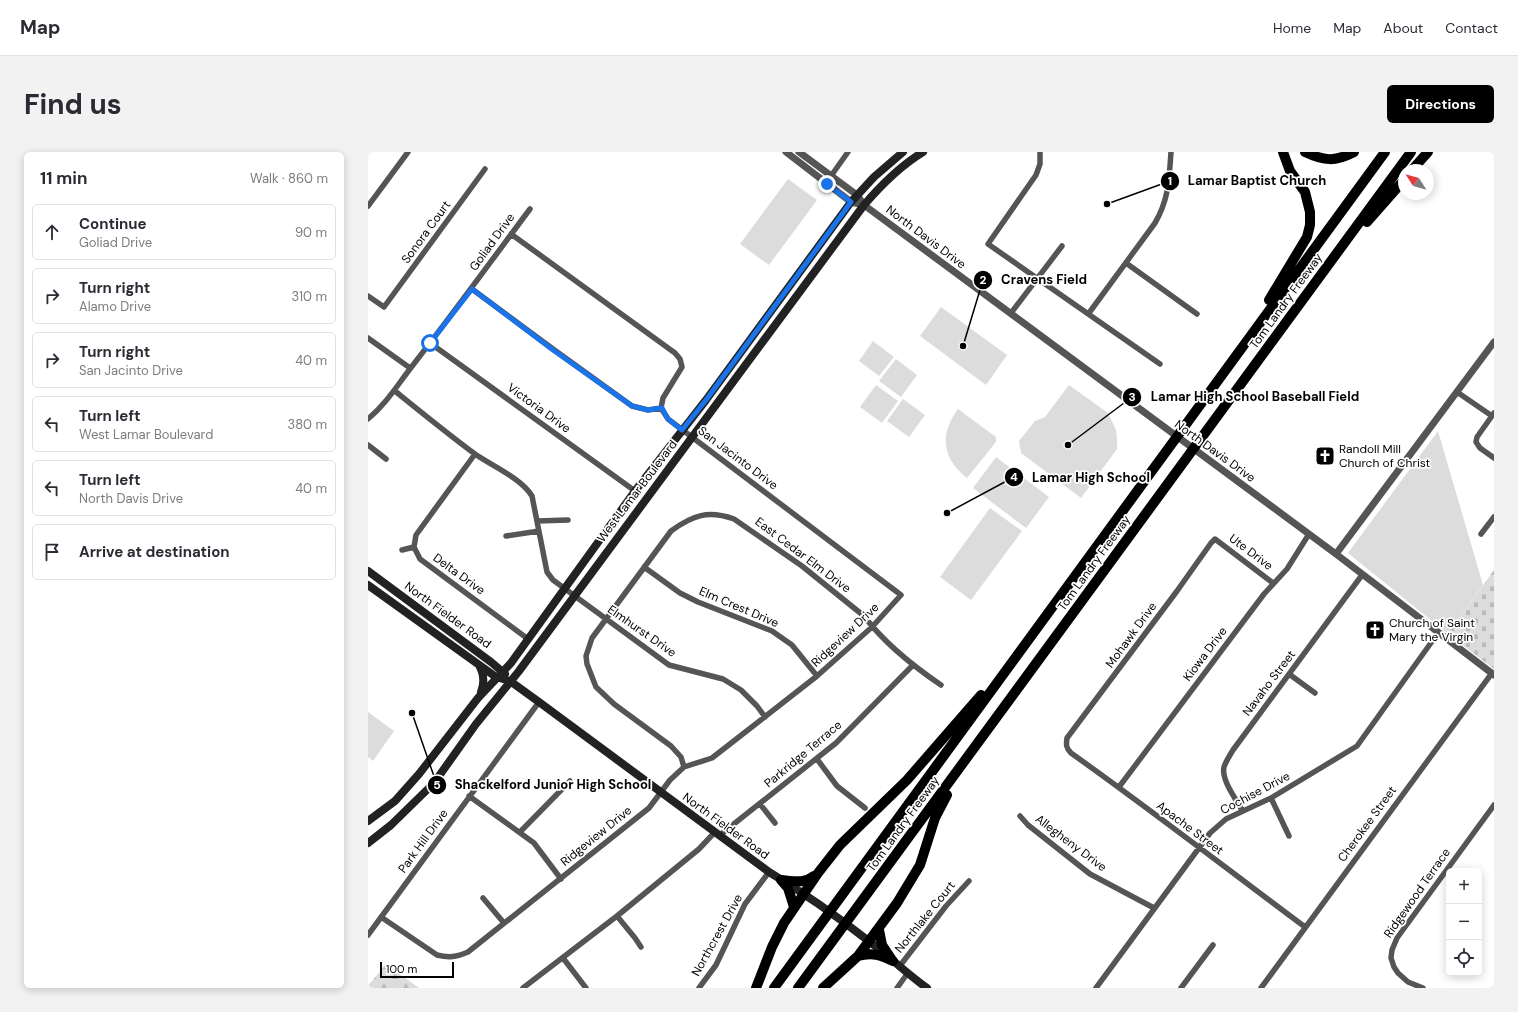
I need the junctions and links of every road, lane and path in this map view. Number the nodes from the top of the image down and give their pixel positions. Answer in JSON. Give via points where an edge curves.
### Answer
{"nodes":[{"id":1,"x":408,"y":152,"type":"edge"},
{"id":2,"x":786,"y":152,"type":"edge"},
{"id":3,"x":800,"y":152,"type":"edge"},
{"id":4,"x":848,"y":152,"type":"edge"},
{"id":5,"x":903,"y":152,"type":"edge"},
{"id":6,"x":923,"y":152,"type":"edge"},
{"id":7,"x":1040,"y":152,"type":"edge"},
{"id":8,"x":1171,"y":152,"type":"edge"},
{"id":9,"x":1283,"y":152,"type":"edge"},
{"id":10,"x":1305,"y":152,"type":"edge"},
{"id":11,"x":1354,"y":152,"type":"edge"},
{"id":12,"x":1385,"y":152,"type":"edge"},
{"id":13,"x":1411,"y":152,"type":"edge"},
{"id":14,"x":1428,"y":152,"type":"edge"},
{"id":15,"x":1317,"y":155,"type":"edge"},
{"id":16,"x":1417,"y":164,"type":"edge"},
{"id":17,"x":485,"y":169,"type":"dead end"},
{"id":18,"x":831,"y":176,"type":"junction"},
{"id":19,"x":1398,"y":187,"type":"edge"},
{"id":20,"x":857,"y":195,"type":"junction"},
{"id":21,"x":851,"y":202,"type":"junction"},
{"id":22,"x":864,"y":204,"type":"junction"},
{"id":23,"x":368,"y":206,"type":"edge"},
{"id":24,"x":530,"y":209,"type":"dead end"},
{"id":25,"x":511,"y":234,"type":"junction"},
{"id":26,"x":1062,"y":246,"type":"dead end"},
{"id":27,"x":1126,"y":263,"type":"junction"},
{"id":28,"x":1326,"y":268,"type":"junction"},
{"id":29,"x":1038,"y":278,"type":"junction"},
{"id":30,"x":472,"y":289,"type":"junction"},
{"id":31,"x":368,"y":296,"type":"edge"},
{"id":32,"x":1089,"y":313,"type":"junction"},
{"id":33,"x":1011,"y":314,"type":"junction"},
{"id":34,"x":1197,"y":314,"type":"dead end"},
{"id":35,"x":368,"y":338,"type":"edge"},
{"id":36,"x":1494,"y":342,"type":"edge"},
{"id":37,"x":430,"y":343,"type":"junction"},
{"id":38,"x":1160,"y":364,"type":"dead end"},
{"id":39,"x":410,"y":368,"type":"junction"},
{"id":40,"x":395,"y":391,"type":"junction"},
{"id":41,"x":1457,"y":392,"type":"junction"},
{"id":42,"x":706,"y":400,"type":"junction"},
{"id":43,"x":715,"y":406,"type":"junction"},
{"id":44,"x":662,"y":408,"type":"junction"},
{"id":45,"x":1193,"y":413,"type":"junction"},
{"id":46,"x":1493,"y":414,"type":"edge"},
{"id":47,"x":368,"y":419,"type":"edge"},
{"id":48,"x":682,"y":430,"type":"junction"},
{"id":49,"x":692,"y":437,"type":"junction"},
{"id":50,"x":368,"y":445,"type":"edge"},
{"id":51,"x":475,"y":454,"type":"junction"},
{"id":52,"x":1494,"y":458,"type":"edge"},
{"id":53,"x":386,"y":459,"type":"dead end"},
{"id":54,"x":636,"y":491,"type":"junction"},
{"id":55,"x":1494,"y":518,"type":"edge"},
{"id":56,"x":568,"y":520,"type":"dead end"},
{"id":57,"x":536,"y":521,"type":"junction"},
{"id":58,"x":539,"y":531,"type":"junction"},
{"id":59,"x":1309,"y":534,"type":"junction"},
{"id":60,"x":1482,"y":534,"type":"dead end"},
{"id":61,"x":506,"y":536,"type":"dead end"},
{"id":62,"x":1215,"y":540,"type":"joint"},
{"id":63,"x":414,"y":547,"type":"junction"},
{"id":64,"x":402,"y":550,"type":"dead end"},
{"id":65,"x":1336,"y":554,"type":"junction"},
{"id":66,"x":644,"y":567,"type":"junction"},
{"id":67,"x":368,"y":571,"type":"edge"},
{"id":68,"x":1362,"y":575,"type":"junction"},
{"id":69,"x":1273,"y":583,"type":"junction"},
{"id":70,"x":387,"y":584,"type":"junction"},
{"id":71,"x":368,"y":585,"type":"edge"},
{"id":72,"x":564,"y":588,"type":"junction"},
{"id":73,"x":380,"y":594,"type":"junction"},
{"id":74,"x":574,"y":595,"type":"junction"},
{"id":75,"x":901,"y":595,"type":"joint"},
{"id":76,"x":605,"y":619,"type":"junction"},
{"id":77,"x":872,"y":627,"type":"junction"},
{"id":78,"x":1035,"y":631,"type":"junction"},
{"id":79,"x":1438,"y":633,"type":"junction"},
{"id":80,"x":528,"y":639,"type":"junction"},
{"id":81,"x":478,"y":665,"type":"junction"},
{"id":82,"x":913,"y":665,"type":"junction"},
{"id":83,"x":503,"y":670,"type":"junction"},
{"id":84,"x":1290,"y":674,"type":"junction"},
{"id":85,"x":1493,"y":674,"type":"edge"},
{"id":86,"x":818,"y":676,"type":"junction"},
{"id":87,"x":496,"y":677,"type":"junction"},
{"id":88,"x":510,"y":681,"type":"junction"},
{"id":89,"x":942,"y":685,"type":"dead end"},
{"id":90,"x":1315,"y":693,"type":"dead end"},
{"id":91,"x":478,"y":698,"type":"junction"},
{"id":92,"x":539,"y":702,"type":"junction"},
{"id":93,"x":764,"y":717,"type":"junction"},
{"id":94,"x":997,"y":718,"type":"junction"},
{"id":95,"x":1066,"y":744,"type":"joint"},
{"id":96,"x":817,"y":760,"type":"junction"},
{"id":97,"x":684,"y":767,"type":"junction"},
{"id":98,"x":570,"y":781,"type":"dead end"},
{"id":99,"x":1119,"y":787,"type":"junction"},
{"id":100,"x":660,"y":793,"type":"junction"},
{"id":101,"x":469,"y":796,"type":"junction"},
{"id":102,"x":1271,"y":798,"type":"junction"},
{"id":103,"x":760,"y":804,"type":"junction"},
{"id":104,"x":1494,"y":805,"type":"edge"},
{"id":105,"x":865,"y":808,"type":"dead end"},
{"id":106,"x":1242,"y":810,"type":"junction"},
{"id":107,"x":1020,"y":816,"type":"dead end"},
{"id":108,"x":368,"y":821,"type":"edge"},
{"id":109,"x":775,"y":823,"type":"dead end"},
{"id":110,"x":520,"y":832,"type":"junction"},
{"id":111,"x":717,"y":833,"type":"junction"},
{"id":112,"x":1289,"y":836,"type":"dead end"},
{"id":113,"x":369,"y":840,"type":"edge"},
{"id":114,"x":1198,"y":848,"type":"junction"},
{"id":115,"x":769,"y":872,"type":"junction"},
{"id":116,"x":818,"y":873,"type":"junction"},
{"id":117,"x":561,"y":879,"type":"junction"},
{"id":118,"x":782,"y":880,"type":"junction"},
{"id":119,"x":969,"y":881,"type":"dead end"},
{"id":120,"x":803,"y":893,"type":"junction"},
{"id":121,"x":483,"y":898,"type":"dead end"},
{"id":122,"x":794,"y":907,"type":"junction"},
{"id":123,"x":1154,"y":908,"type":"junction"},
{"id":124,"x":617,"y":916,"type":"junction"},
{"id":125,"x":381,"y":917,"type":"junction"},
{"id":126,"x":504,"y":922,"type":"junction"},
{"id":127,"x":1305,"y":927,"type":"junction"},
{"id":128,"x":879,"y":930,"type":"junction"},
{"id":129,"x":368,"y":935,"type":"edge"},
{"id":130,"x":870,"y":942,"type":"junction"},
{"id":131,"x":1213,"y":945,"type":"dead end"},
{"id":132,"x":641,"y":947,"type":"dead end"},
{"id":133,"x":858,"y":956,"type":"junction"},
{"id":134,"x":563,"y":958,"type":"junction"},
{"id":135,"x":896,"y":964,"type":"junction"},
{"id":136,"x":908,"y":974,"type":"junction"},
{"id":137,"x":523,"y":988,"type":"edge"},
{"id":138,"x":586,"y":988,"type":"edge"},
{"id":139,"x":699,"y":988,"type":"edge"},
{"id":140,"x":756,"y":988,"type":"edge"},
{"id":141,"x":774,"y":988,"type":"edge"},
{"id":142,"x":798,"y":988,"type":"edge"},
{"id":143,"x":824,"y":988,"type":"edge"},
{"id":144,"x":897,"y":988,"type":"edge"},
{"id":145,"x":927,"y":988,"type":"edge"},
{"id":146,"x":1096,"y":988,"type":"edge"},
{"id":147,"x":1181,"y":988,"type":"edge"},
{"id":148,"x":1261,"y":988,"type":"edge"},
{"id":149,"x":1424,"y":988,"type":"edge"}],
"edges":[{"from":1,"to":23,"type":"street"},
{"from":2,"to":21,"type":"street","name":"North Davis Drive"},
{"from":3,"to":18,"type":"street","name":"North Davis Drive"},
{"from":4,"to":18,"type":"street"},
{"from":5,"to":20,"type":"main road","name":"West Lamar Boulevard"},
{"from":6,"to":22,"type":"main road","name":"West Lamar Boulevard","via":[[897,171]]},
{"from":7,"to":29,"type":"street","via":[[1040,164],[1036,175],[988,244]]},
{"from":8,"to":27,"type":"street","via":[[1165,202],[1155,223]]},
{"from":9,"to":45,"type":"highway","via":[[1290,171],[1305,192],[1310,212],[1307,237],[1284,278]]},
{"from":10,"to":15,"type":"highway"},
{"from":11,"to":15,"type":"highway","via":[[1343,158],[1331,160]]},
{"from":12,"to":45,"type":"highway","name":"Tom Landry Freeway"},
{"from":13,"to":28,"type":"highway","name":"Tom Landry Freeway"},
{"from":14,"to":16,"type":"highway"},
{"from":17,"to":31,"type":"street","name":"Sonora Court","via":[[384,307]]},
{"from":18,"to":20,"type":"street","name":"North Davis Drive"},
{"from":19,"to":28,"type":"highway"},
{"from":20,"to":21,"type":"main road","name":"West Lamar Boulevard"},
{"from":20,"to":22,"type":"street","name":"North Davis Drive"},
{"from":21,"to":22,"type":"street","name":"North Davis Drive"},
{"from":21,"to":42,"type":"main road","name":"West Lamar Boulevard"},
{"from":22,"to":33,"type":"street","name":"North Davis Drive"},
{"from":22,"to":43,"type":"main road","name":"West Lamar Boulevard"},
{"from":24,"to":25,"type":"street","name":"Goliad Drive"},
{"from":25,"to":30,"type":"street","name":"Goliad Drive"},
{"from":25,"to":44,"type":"street","via":[[680,359],[682,367],[663,398]]},
{"from":26,"to":29,"type":"street"},
{"from":27,"to":32,"type":"street"},
{"from":27,"to":34,"type":"street"},
{"from":28,"to":94,"type":"highway","name":"Tom Landry Freeway"},
{"from":29,"to":32,"type":"street"},
{"from":29,"to":33,"type":"street"},
{"from":30,"to":37,"type":"street","name":"Goliad Drive"},
{"from":30,"to":44,"type":"street","via":[[632,406],[648,410]]},
{"from":32,"to":38,"type":"street"},
{"from":33,"to":59,"type":"street","name":"North Davis Drive"},
{"from":35,"to":39,"type":"street"},
{"from":36,"to":41,"type":"street"},
{"from":37,"to":39,"type":"street","name":"Goliad Drive"},
{"from":37,"to":54,"type":"street","name":"Victoria Drive"},
{"from":39,"to":40,"type":"street","name":"Goliad Drive"},
{"from":40,"to":47,"type":"street","name":"Goliad Drive"},
{"from":40,"to":51,"type":"street","name":"Elmhurst Drive"},
{"from":41,"to":46,"type":"street"},
{"from":41,"to":65,"type":"street"},
{"from":42,"to":43,"type":"main road"},
{"from":42,"to":48,"type":"main road","name":"West Lamar Boulevard"},
{"from":43,"to":49,"type":"main road","name":"West Lamar Boulevard"},
{"from":44,"to":48,"type":"street","name":"San Jacinto Drive","via":[[668,419]]},
{"from":45,"to":78,"type":"highway","name":"Tom Landry Freeway"},
{"from":46,"to":52,"type":"street","via":[[1476,442]]},
{"from":48,"to":49,"type":"street","name":"San Jacinto Drive"},
{"from":48,"to":54,"type":"main road","name":"West Lamar Boulevard"},
{"from":49,"to":74,"type":"main road","name":"West Lamar Boulevard"},
{"from":49,"to":75,"type":"street","name":"San Jacinto Drive"},
{"from":50,"to":53,"type":"street"},
{"from":51,"to":57,"type":"street","name":"Elmhurst Drive","via":[[528,490],[532,496]]},
{"from":51,"to":63,"type":"street","via":[[416,535]]},
{"from":54,"to":72,"type":"main road","name":"West Lamar Boulevard"},
{"from":55,"to":60,"type":"street"},
{"from":56,"to":57,"type":"street"},
{"from":57,"to":58,"type":"street","name":"Elmhurst Drive"},
{"from":58,"to":61,"type":"street"},
{"from":58,"to":72,"type":"street","name":"Elmhurst Drive","via":[[547,572]]},
{"from":59,"to":65,"type":"street","name":"North Davis Drive"},
{"from":59,"to":69,"type":"street","name":"Kiowa Drive","via":[[1287,569]]},
{"from":62,"to":69,"type":"street","name":"Ute Drive"},
{"from":62,"to":95,"type":"street","name":"Mohawk Drive","via":[[1067,738]]},
{"from":63,"to":64,"type":"street"},
{"from":63,"to":80,"type":"street","name":"Delta Drive","via":[[420,559]]},
{"from":65,"to":68,"type":"street","name":"North Davis Drive"},
{"from":66,"to":76,"type":"street","name":"East Cedar Elm Drive"},
{"from":66,"to":77,"type":"street","name":"East Cedar Elm Drive","via":[[671,531],[681,524],[704,514],[724,516],[742,523],[802,566],[864,616]]},
{"from":66,"to":86,"type":"street","name":"Elm Crest Drive","via":[[680,593],[698,602],[772,631],[792,645]]},
{"from":67,"to":70,"type":"main road","name":"North Fielder Road"},
{"from":68,"to":79,"type":"street","name":"North Davis Drive"},
{"from":68,"to":84,"type":"street","name":"Navaho Street"},
{"from":69,"to":99,"type":"street","name":"Kiowa Drive"},
{"from":70,"to":73,"type":"main road"},
{"from":70,"to":83,"type":"main road","name":"North Fielder Road"},
{"from":71,"to":73,"type":"main road","name":"North Fielder Road"},
{"from":72,"to":74,"type":"street","name":"Elmhurst Drive"},
{"from":72,"to":80,"type":"main road","name":"West Lamar Boulevard"},
{"from":73,"to":81,"type":"main road","name":"North Fielder Road"},
{"from":74,"to":76,"type":"street","name":"Elmhurst Drive"},
{"from":74,"to":88,"type":"main road","name":"West Lamar Boulevard"},
{"from":75,"to":77,"type":"street","name":"Ridgeview Drive"},
{"from":76,"to":93,"type":"street","name":"Elmhurst Drive","via":[[670,665],[723,679],[741,690]]},
{"from":76,"to":97,"type":"street","name":"East Cedar Elm Drive","via":[[592,638],[586,656],[586,664],[596,687],[614,704],[671,746],[681,757]]},
{"from":77,"to":82,"type":"street","name":"East Cedar Elm Drive"},
{"from":77,"to":86,"type":"street","name":"Ridgeview Drive"},
{"from":78,"to":116,"type":"highway","via":[[907,780],[840,846]]},
{"from":78,"to":141,"type":"highway","name":"Tom Landry Freeway"},
{"from":79,"to":85,"type":"street","name":"North Davis Drive"},
{"from":79,"to":102,"type":"street","name":"Cochise Drive","via":[[1357,746]]},
{"from":80,"to":83,"type":"main road","name":"West Lamar Boulevard"},
{"from":81,"to":87,"type":"main road","name":"North Fielder Road"},
{"from":81,"to":91,"type":"main road","via":[[482,670],[484,682]]},
{"from":82,"to":89,"type":"street","name":"East Cedar Elm Drive"},
{"from":82,"to":96,"type":"street","name":"Parkridge Terrace"},
{"from":83,"to":87,"type":"main road","name":"West Lamar Boulevard"},
{"from":83,"to":88,"type":"main road","name":"North Fielder Road"},
{"from":84,"to":90,"type":"street"},
{"from":84,"to":106,"type":"street","name":"Navaho Street","via":[[1233,750],[1225,765],[1225,779]]},
{"from":85,"to":127,"type":"street","name":"Cherokee Street"},
{"from":86,"to":93,"type":"street","name":"Ridgeview Drive"},
{"from":87,"to":88,"type":"main road","name":"North Fielder Road"},
{"from":87,"to":91,"type":"main road","name":"West Lamar Boulevard"},
{"from":88,"to":92,"type":"main road","name":"North Fielder Road"},
{"from":88,"to":113,"type":"main road","name":"West Lamar Boulevard","via":[[434,783],[391,825]]},
{"from":91,"to":108,"type":"main road","name":"West Lamar Boulevard","via":[[395,801]]},
{"from":92,"to":100,"type":"main road","name":"North Fielder Road"},
{"from":92,"to":101,"type":"street","name":"Park Hill Drive"},
{"from":93,"to":97,"type":"street","name":"Ridgeview Drive","via":[[712,758]]},
{"from":94,"to":128,"type":"highway","via":[[950,788],[935,818],[920,864]]},
{"from":94,"to":142,"type":"highway","name":"Tom Landry Freeway"},
{"from":95,"to":99,"type":"street","name":"Apache Street","via":[[1071,753]]},
{"from":96,"to":103,"type":"street","name":"Parkridge Terrace"},
{"from":96,"to":105,"type":"street","via":[[837,786]]},
{"from":97,"to":100,"type":"street","name":"Ridgeview Drive"},
{"from":98,"to":110,"type":"street"},
{"from":99,"to":114,"type":"street","name":"Apache Street"},
{"from":100,"to":111,"type":"main road","name":"North Fielder Road"},
{"from":100,"to":117,"type":"street","name":"Ridgeview Drive","via":[[649,808]]},
{"from":101,"to":110,"type":"street"},
{"from":101,"to":125,"type":"street","name":"Park Hill Drive"},
{"from":102,"to":106,"type":"street","name":"Cochise Drive"},
{"from":102,"to":112,"type":"street"},
{"from":103,"to":109,"type":"street"},
{"from":103,"to":111,"type":"street","name":"Parkridge Terrace"},
{"from":104,"to":149,"type":"street","name":"Ridgewood Terrace","via":[[1397,938],[1392,950],[1392,958],[1398,973],[1408,982]]},
{"from":106,"to":114,"type":"street","name":"Cochise Drive","via":[[1226,819]]},
{"from":107,"to":123,"type":"street","name":"Allegheny Drive","via":[[1090,874]]},
{"from":110,"to":117,"type":"street","via":[[534,843]]},
{"from":111,"to":115,"type":"main road","name":"North Fielder Road"},
{"from":111,"to":124,"type":"street","name":"Parkridge Terrace"},
{"from":114,"to":123,"type":"street","name":"Cochise Drive"},
{"from":114,"to":127,"type":"street","name":"Apache Street"},
{"from":115,"to":118,"type":"main road","name":"North Fielder Road"},
{"from":115,"to":139,"type":"street","name":"Northcrest Drive","via":[[745,904],[716,965]]},
{"from":116,"to":118,"type":"highway","via":[[809,880]]},
{"from":116,"to":120,"type":"highway"},
{"from":117,"to":126,"type":"street","name":"Ridgeview Drive"},
{"from":118,"to":120,"type":"main road","name":"North Fielder Road"},
{"from":118,"to":122,"type":"highway","via":[[788,888]]},
{"from":119,"to":135,"type":"street","name":"Northlake Court"},
{"from":120,"to":122,"type":"highway"},
{"from":120,"to":130,"type":"main road","name":"North Fielder Road"},
{"from":121,"to":126,"type":"street"},
{"from":122,"to":140,"type":"highway","via":[[772,947]]},
{"from":123,"to":146,"type":"street","name":"Cochise Drive"},
{"from":124,"to":132,"type":"street"},
{"from":124,"to":134,"type":"street","name":"Parkridge Terrace"},
{"from":125,"to":126,"type":"street","name":"Ridgeview Drive","via":[[437,956],[448,958],[468,952]]},
{"from":125,"to":129,"type":"street","name":"Park Hill Drive"},
{"from":127,"to":148,"type":"street","name":"Cherokee Street"},
{"from":128,"to":130,"type":"highway"},
{"from":128,"to":135,"type":"highway","via":[[882,945]]},
{"from":130,"to":133,"type":"highway"},
{"from":130,"to":135,"type":"main road","name":"North Fielder Road"},
{"from":131,"to":147,"type":"street"},
{"from":133,"to":135,"type":"highway","via":[[874,954]]},
{"from":133,"to":143,"type":"highway"},
{"from":134,"to":137,"type":"street","name":"Parkridge Terrace"},
{"from":134,"to":138,"type":"street"},
{"from":135,"to":136,"type":"main road","name":"North Fielder Road"},
{"from":136,"to":144,"type":"street"},
{"from":136,"to":145,"type":"main road","name":"North Fielder Road"}]}
